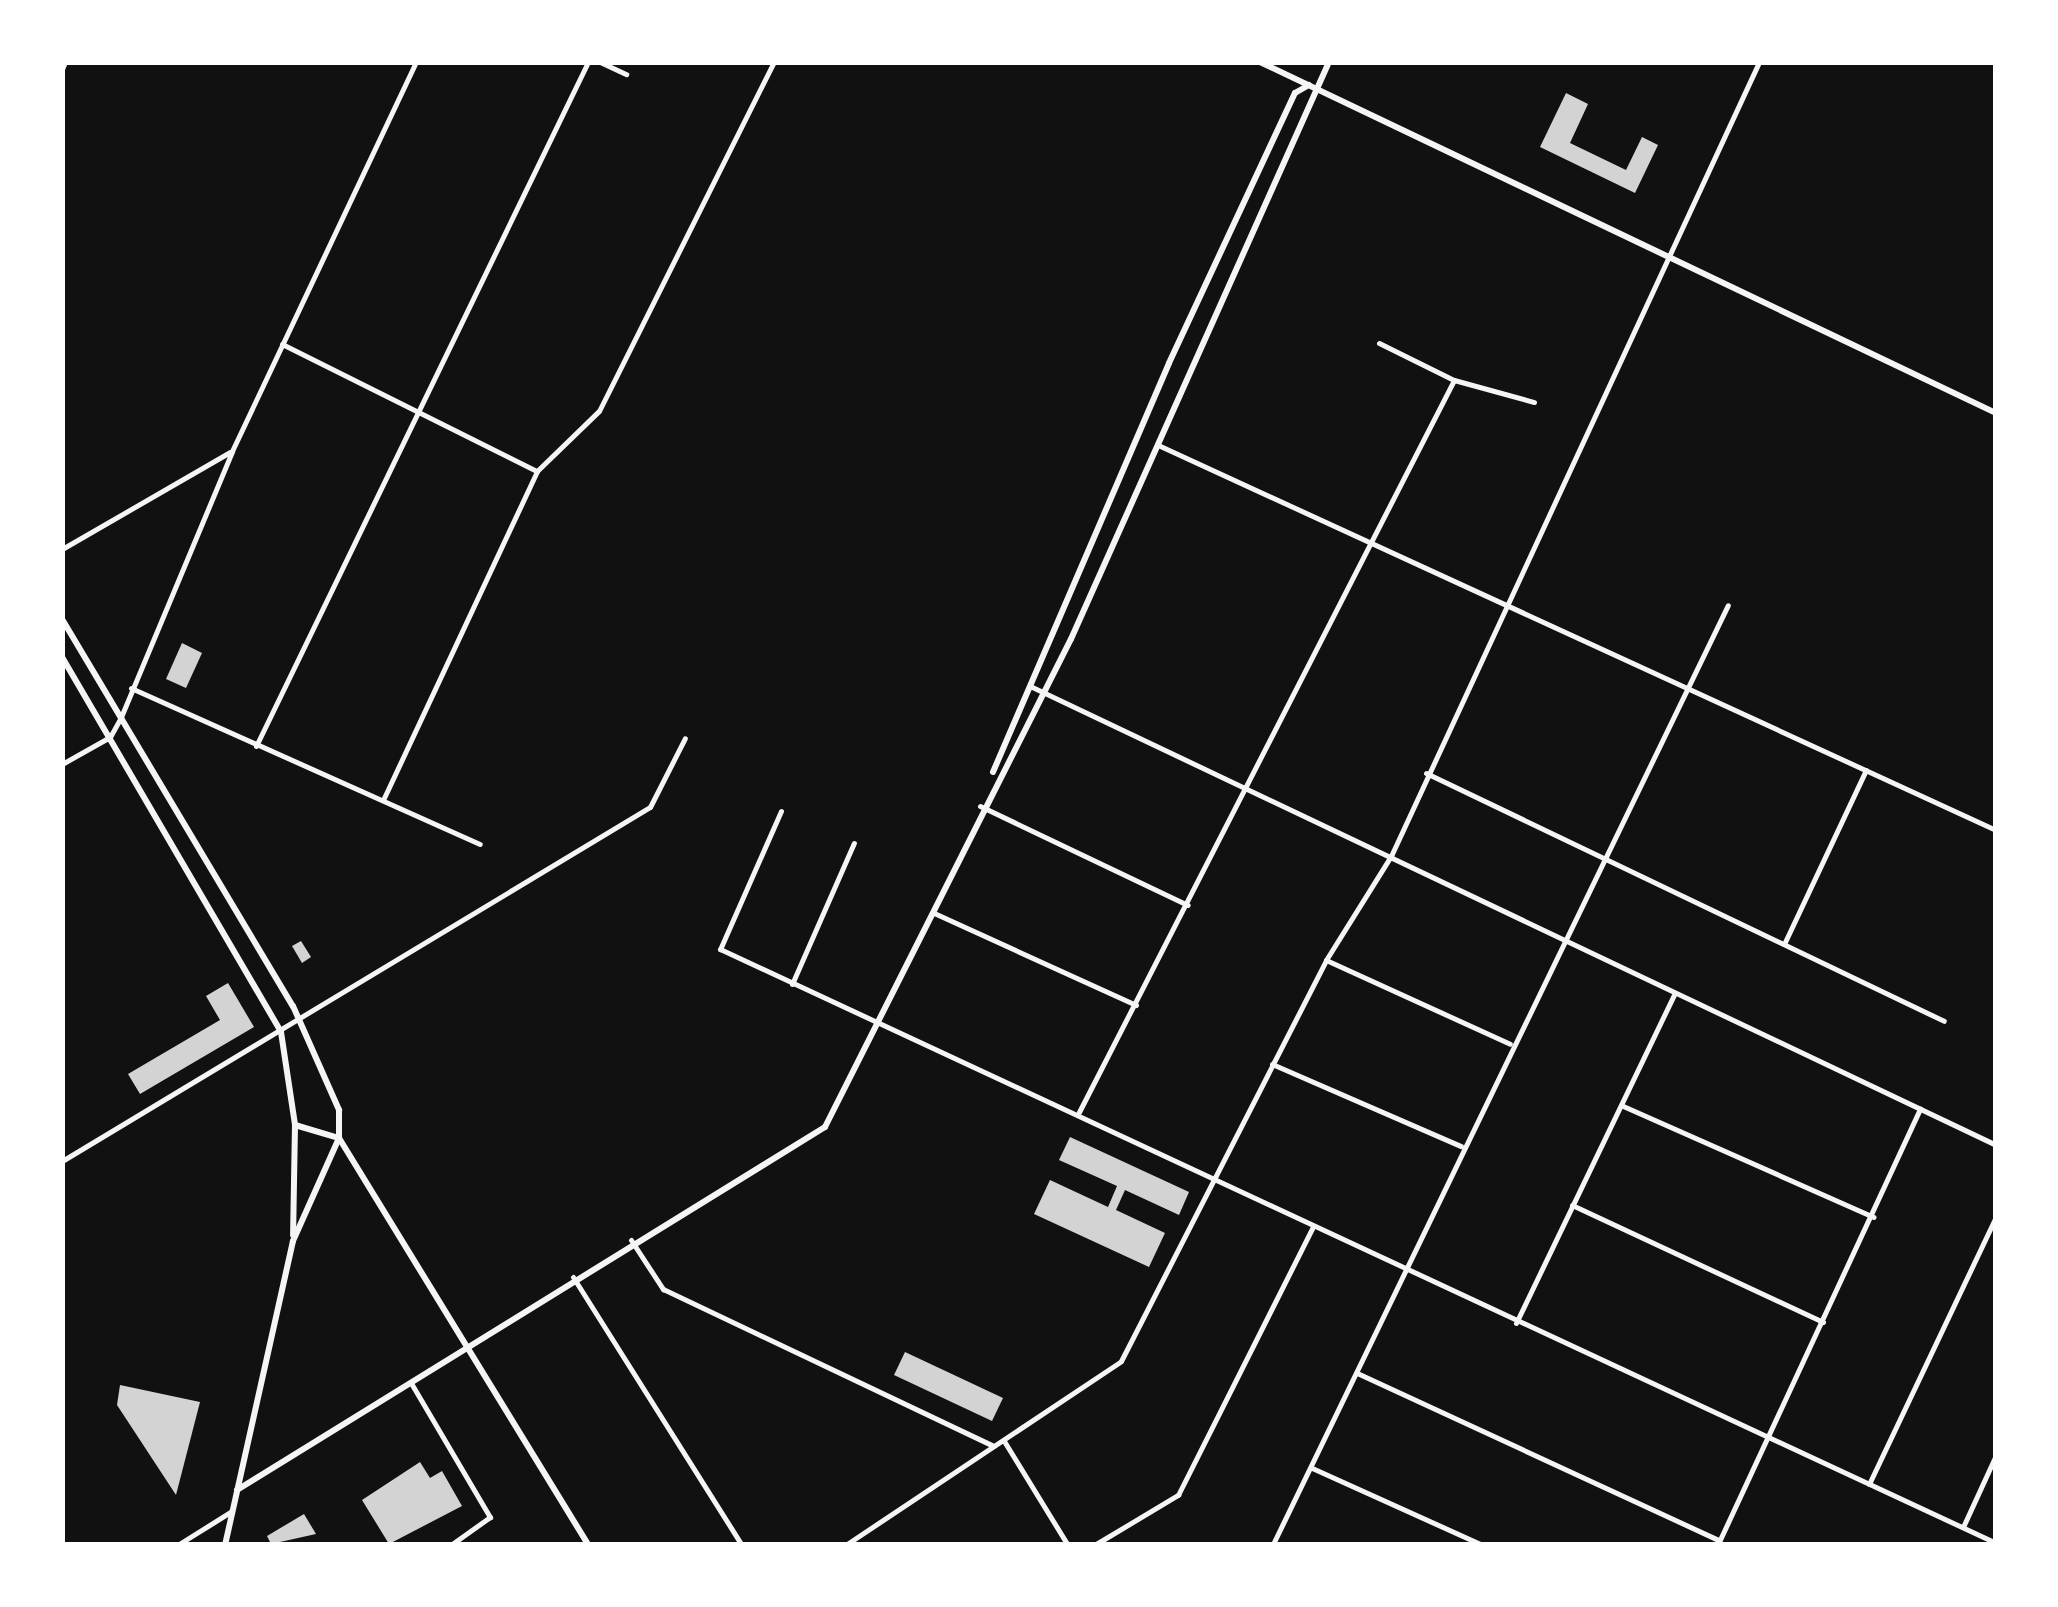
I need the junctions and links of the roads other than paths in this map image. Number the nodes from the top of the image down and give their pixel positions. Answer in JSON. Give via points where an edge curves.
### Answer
{"nodes":[{"id":1,"x":416,"y":62,"type":"edge"},
{"id":2,"x":588,"y":62,"type":"edge"},
{"id":3,"x":600,"y":62,"type":"edge"},
{"id":4,"x":774,"y":62,"type":"edge"},
{"id":5,"x":1260,"y":62,"type":"edge"},
{"id":6,"x":1329,"y":62,"type":"edge"},
{"id":7,"x":1759,"y":62,"type":"edge"},
{"id":8,"x":626,"y":74,"type":"dead end"},
{"id":9,"x":1313,"y":87,"type":"junction"},
{"id":10,"x":1666,"y":258,"type":"junction"},
{"id":11,"x":1379,"y":343,"type":"dead end"},
{"id":12,"x":282,"y":344,"type":"junction"},
{"id":13,"x":1454,"y":380,"type":"junction"},
{"id":14,"x":1534,"y":402,"type":"dead end"},
{"id":15,"x":414,"y":413,"type":"junction"},
{"id":16,"x":1996,"y":414,"type":"edge"},
{"id":17,"x":1155,"y":443,"type":"junction"},
{"id":18,"x":232,"y":451,"type":"junction"},
{"id":19,"x":537,"y":472,"type":"junction"},
{"id":20,"x":1368,"y":544,"type":"junction"},
{"id":21,"x":62,"y":550,"type":"edge"},
{"id":22,"x":1508,"y":601,"type":"junction"},
{"id":23,"x":1728,"y":606,"type":"dead end"},
{"id":24,"x":62,"y":620,"type":"edge"},
{"id":25,"x":62,"y":657,"type":"edge"},
{"id":26,"x":1027,"y":685,"type":"junction"},
{"id":27,"x":131,"y":688,"type":"junction"},
{"id":28,"x":1685,"y":689,"type":"junction"},
{"id":29,"x":1039,"y":692,"type":"junction"},
{"id":30,"x":121,"y":716,"type":"junction"},
{"id":31,"x":110,"y":738,"type":"junction"},
{"id":32,"x":685,"y":738,"type":"dead end"},
{"id":33,"x":256,"y":746,"type":"junction"},
{"id":34,"x":62,"y":764,"type":"edge"},
{"id":35,"x":1866,"y":770,"type":"junction"},
{"id":36,"x":1426,"y":773,"type":"junction"},
{"id":37,"x":1251,"y":788,"type":"junction"},
{"id":38,"x":383,"y":800,"type":"junction"},
{"id":39,"x":980,"y":806,"type":"junction"},
{"id":40,"x":781,"y":812,"type":"dead end"},
{"id":41,"x":1996,"y":830,"type":"edge"},
{"id":42,"x":854,"y":843,"type":"dead end"},
{"id":43,"x":480,"y":844,"type":"dead end"},
{"id":44,"x":1390,"y":856,"type":"junction"},
{"id":45,"x":1610,"y":860,"type":"junction"},
{"id":46,"x":1188,"y":904,"type":"junction"},
{"id":47,"x":931,"y":912,"type":"junction"},
{"id":48,"x":1562,"y":939,"type":"junction"},
{"id":49,"x":1786,"y":942,"type":"junction"},
{"id":50,"x":1326,"y":960,"type":"junction"},
{"id":51,"x":792,"y":984,"type":"junction"},
{"id":52,"x":1674,"y":994,"type":"junction"},
{"id":53,"x":1136,"y":1005,"type":"junction"},
{"id":54,"x":299,"y":1018,"type":"junction"},
{"id":55,"x":1944,"y":1021,"type":"dead end"},
{"id":56,"x":878,"y":1026,"type":"junction"},
{"id":57,"x":282,"y":1032,"type":"junction"},
{"id":58,"x":1510,"y":1044,"type":"junction"},
{"id":59,"x":1272,"y":1064,"type":"junction"},
{"id":60,"x":1624,"y":1106,"type":"junction"},
{"id":61,"x":1920,"y":1109,"type":"junction"},
{"id":62,"x":1079,"y":1112,"type":"junction"},
{"id":63,"x":295,"y":1125,"type":"junction"},
{"id":64,"x":339,"y":1138,"type":"junction"},
{"id":65,"x":1996,"y":1145,"type":"edge"},
{"id":66,"x":1462,"y":1146,"type":"junction"},
{"id":67,"x":62,"y":1161,"type":"edge"},
{"id":68,"x":1212,"y":1181,"type":"junction"},
{"id":69,"x":1572,"y":1204,"type":"junction"},
{"id":70,"x":1996,"y":1216,"type":"edge"},
{"id":71,"x":1874,"y":1217,"type":"junction"},
{"id":72,"x":1312,"y":1228,"type":"junction"},
{"id":73,"x":632,"y":1240,"type":"junction"},
{"id":74,"x":293,"y":1241,"type":"junction"},
{"id":75,"x":1402,"y":1269,"type":"junction"},
{"id":76,"x":573,"y":1277,"type":"junction"},
{"id":77,"x":1824,"y":1322,"type":"junction"},
{"id":78,"x":1516,"y":1323,"type":"junction"},
{"id":79,"x":467,"y":1344,"type":"junction"},
{"id":80,"x":1358,"y":1373,"type":"junction"},
{"id":81,"x":410,"y":1381,"type":"junction"},
{"id":82,"x":1774,"y":1434,"type":"junction"},
{"id":83,"x":1003,"y":1440,"type":"junction"},
{"id":84,"x":992,"y":1445,"type":"junction"},
{"id":85,"x":1996,"y":1455,"type":"edge"},
{"id":86,"x":1312,"y":1468,"type":"junction"},
{"id":87,"x":1870,"y":1484,"type":"junction"},
{"id":88,"x":236,"y":1491,"type":"junction"},
{"id":89,"x":232,"y":1511,"type":"junction"},
{"id":90,"x":1963,"y":1527,"type":"junction"},
{"id":91,"x":1719,"y":1542,"type":"edge"},
{"id":92,"x":1996,"y":1543,"type":"edge"},
{"id":93,"x":178,"y":1544,"type":"edge"},
{"id":94,"x":225,"y":1544,"type":"edge"},
{"id":95,"x":452,"y":1544,"type":"edge"},
{"id":96,"x":588,"y":1544,"type":"edge"},
{"id":97,"x":741,"y":1544,"type":"edge"},
{"id":98,"x":848,"y":1544,"type":"edge"},
{"id":99,"x":1067,"y":1544,"type":"edge"},
{"id":100,"x":1096,"y":1544,"type":"edge"},
{"id":101,"x":1273,"y":1544,"type":"edge"},
{"id":102,"x":1480,"y":1544,"type":"edge"}],
"edges":[{"from":1,"to":12,"type":"street"},
{"from":2,"to":15,"type":"street"},
{"from":3,"to":8,"type":"street"},
{"from":4,"to":19,"type":"street","via":[[599,411]]},
{"from":5,"to":9,"type":"street"},
{"from":6,"to":9,"type":"street"},
{"from":7,"to":10,"type":"street"},
{"from":9,"to":10,"type":"street"},
{"from":9,"to":17,"type":"street"},
{"from":9,"to":26,"type":"street","via":[[1295,93]]},
{"from":10,"to":16,"type":"street"},
{"from":10,"to":22,"type":"street"},
{"from":11,"to":13,"type":"street"},
{"from":12,"to":15,"type":"street"},
{"from":12,"to":18,"type":"street"},
{"from":13,"to":14,"type":"street"},
{"from":13,"to":20,"type":"street"},
{"from":15,"to":19,"type":"street"},
{"from":15,"to":33,"type":"street"},
{"from":17,"to":20,"type":"street"},
{"from":17,"to":29,"type":"street"},
{"from":18,"to":21,"type":"street"},
{"from":18,"to":27,"type":"street"},
{"from":19,"to":38,"type":"street"},
{"from":20,"to":22,"type":"street"},
{"from":20,"to":37,"type":"street"},
{"from":22,"to":28,"type":"street"},
{"from":22,"to":36,"type":"street"},
{"from":23,"to":28,"type":"street"},
{"from":24,"to":30,"type":"street"},
{"from":25,"to":31,"type":"street"},
{"from":26,"to":29,"type":"street"},
{"from":26,"to":39,"type":"street"},
{"from":27,"to":30,"type":"street"},
{"from":27,"to":33,"type":"street"},
{"from":28,"to":35,"type":"street"},
{"from":28,"to":45,"type":"street"},
{"from":29,"to":37,"type":"street"},
{"from":29,"to":39,"type":"street"},
{"from":30,"to":31,"type":"street"},
{"from":30,"to":54,"type":"street"},
{"from":31,"to":34,"type":"street"},
{"from":31,"to":57,"type":"street"},
{"from":32,"to":54,"type":"street","via":[[650,807]]},
{"from":33,"to":38,"type":"street"},
{"from":35,"to":41,"type":"street"},
{"from":35,"to":49,"type":"street"},
{"from":36,"to":44,"type":"street"},
{"from":36,"to":45,"type":"street"},
{"from":37,"to":44,"type":"street"},
{"from":37,"to":46,"type":"street"},
{"from":38,"to":43,"type":"street"},
{"from":39,"to":46,"type":"street"},
{"from":39,"to":47,"type":"street"},
{"from":40,"to":51,"type":"street","via":[[720,948]]},
{"from":42,"to":51,"type":"street"},
{"from":44,"to":48,"type":"street"},
{"from":44,"to":50,"type":"street"},
{"from":45,"to":48,"type":"street"},
{"from":45,"to":49,"type":"street"},
{"from":46,"to":53,"type":"street"},
{"from":47,"to":53,"type":"street"},
{"from":47,"to":56,"type":"street"},
{"from":48,"to":52,"type":"street"},
{"from":48,"to":58,"type":"street"},
{"from":49,"to":55,"type":"street"},
{"from":50,"to":58,"type":"street"},
{"from":50,"to":59,"type":"street"},
{"from":51,"to":56,"type":"street"},
{"from":52,"to":60,"type":"street"},
{"from":52,"to":61,"type":"street"},
{"from":53,"to":62,"type":"street"},
{"from":54,"to":57,"type":"street"},
{"from":54,"to":64,"type":"street","via":[[335,1087]]},
{"from":56,"to":62,"type":"street"},
{"from":56,"to":73,"type":"street","via":[[825,1127]]},
{"from":57,"to":63,"type":"street"},
{"from":57,"to":67,"type":"street"},
{"from":58,"to":66,"type":"street"},
{"from":59,"to":66,"type":"street"},
{"from":59,"to":68,"type":"street"},
{"from":60,"to":69,"type":"street"},
{"from":60,"to":71,"type":"street"},
{"from":61,"to":65,"type":"street"},
{"from":61,"to":71,"type":"street"},
{"from":62,"to":68,"type":"street"},
{"from":63,"to":64,"type":"street"},
{"from":63,"to":74,"type":"street"},
{"from":64,"to":74,"type":"street"},
{"from":64,"to":79,"type":"street"},
{"from":66,"to":75,"type":"street"},
{"from":68,"to":72,"type":"street"},
{"from":68,"to":83,"type":"street","via":[[1121,1361]]},
{"from":69,"to":77,"type":"street"},
{"from":69,"to":78,"type":"street"},
{"from":70,"to":87,"type":"street"},
{"from":71,"to":77,"type":"street"},
{"from":72,"to":75,"type":"street"},
{"from":72,"to":100,"type":"street","via":[[1178,1495]]},
{"from":73,"to":76,"type":"street"},
{"from":73,"to":84,"type":"street","via":[[663,1289]]},
{"from":74,"to":88,"type":"street"},
{"from":75,"to":78,"type":"street"},
{"from":75,"to":80,"type":"street"},
{"from":76,"to":79,"type":"street"},
{"from":76,"to":97,"type":"street"},
{"from":77,"to":82,"type":"street"},
{"from":78,"to":82,"type":"street"},
{"from":79,"to":81,"type":"street"},
{"from":79,"to":96,"type":"street"},
{"from":80,"to":86,"type":"street"},
{"from":80,"to":91,"type":"street"},
{"from":81,"to":88,"type":"street"},
{"from":81,"to":95,"type":"street","via":[[490,1517]]},
{"from":82,"to":87,"type":"street"},
{"from":82,"to":91,"type":"street"},
{"from":83,"to":84,"type":"street"},
{"from":83,"to":99,"type":"street"},
{"from":84,"to":98,"type":"street"},
{"from":85,"to":90,"type":"street"},
{"from":86,"to":101,"type":"street"},
{"from":86,"to":102,"type":"street"},
{"from":87,"to":90,"type":"street"},
{"from":88,"to":89,"type":"street"},
{"from":89,"to":93,"type":"street"},
{"from":89,"to":94,"type":"street"},
{"from":90,"to":92,"type":"street"}]}
